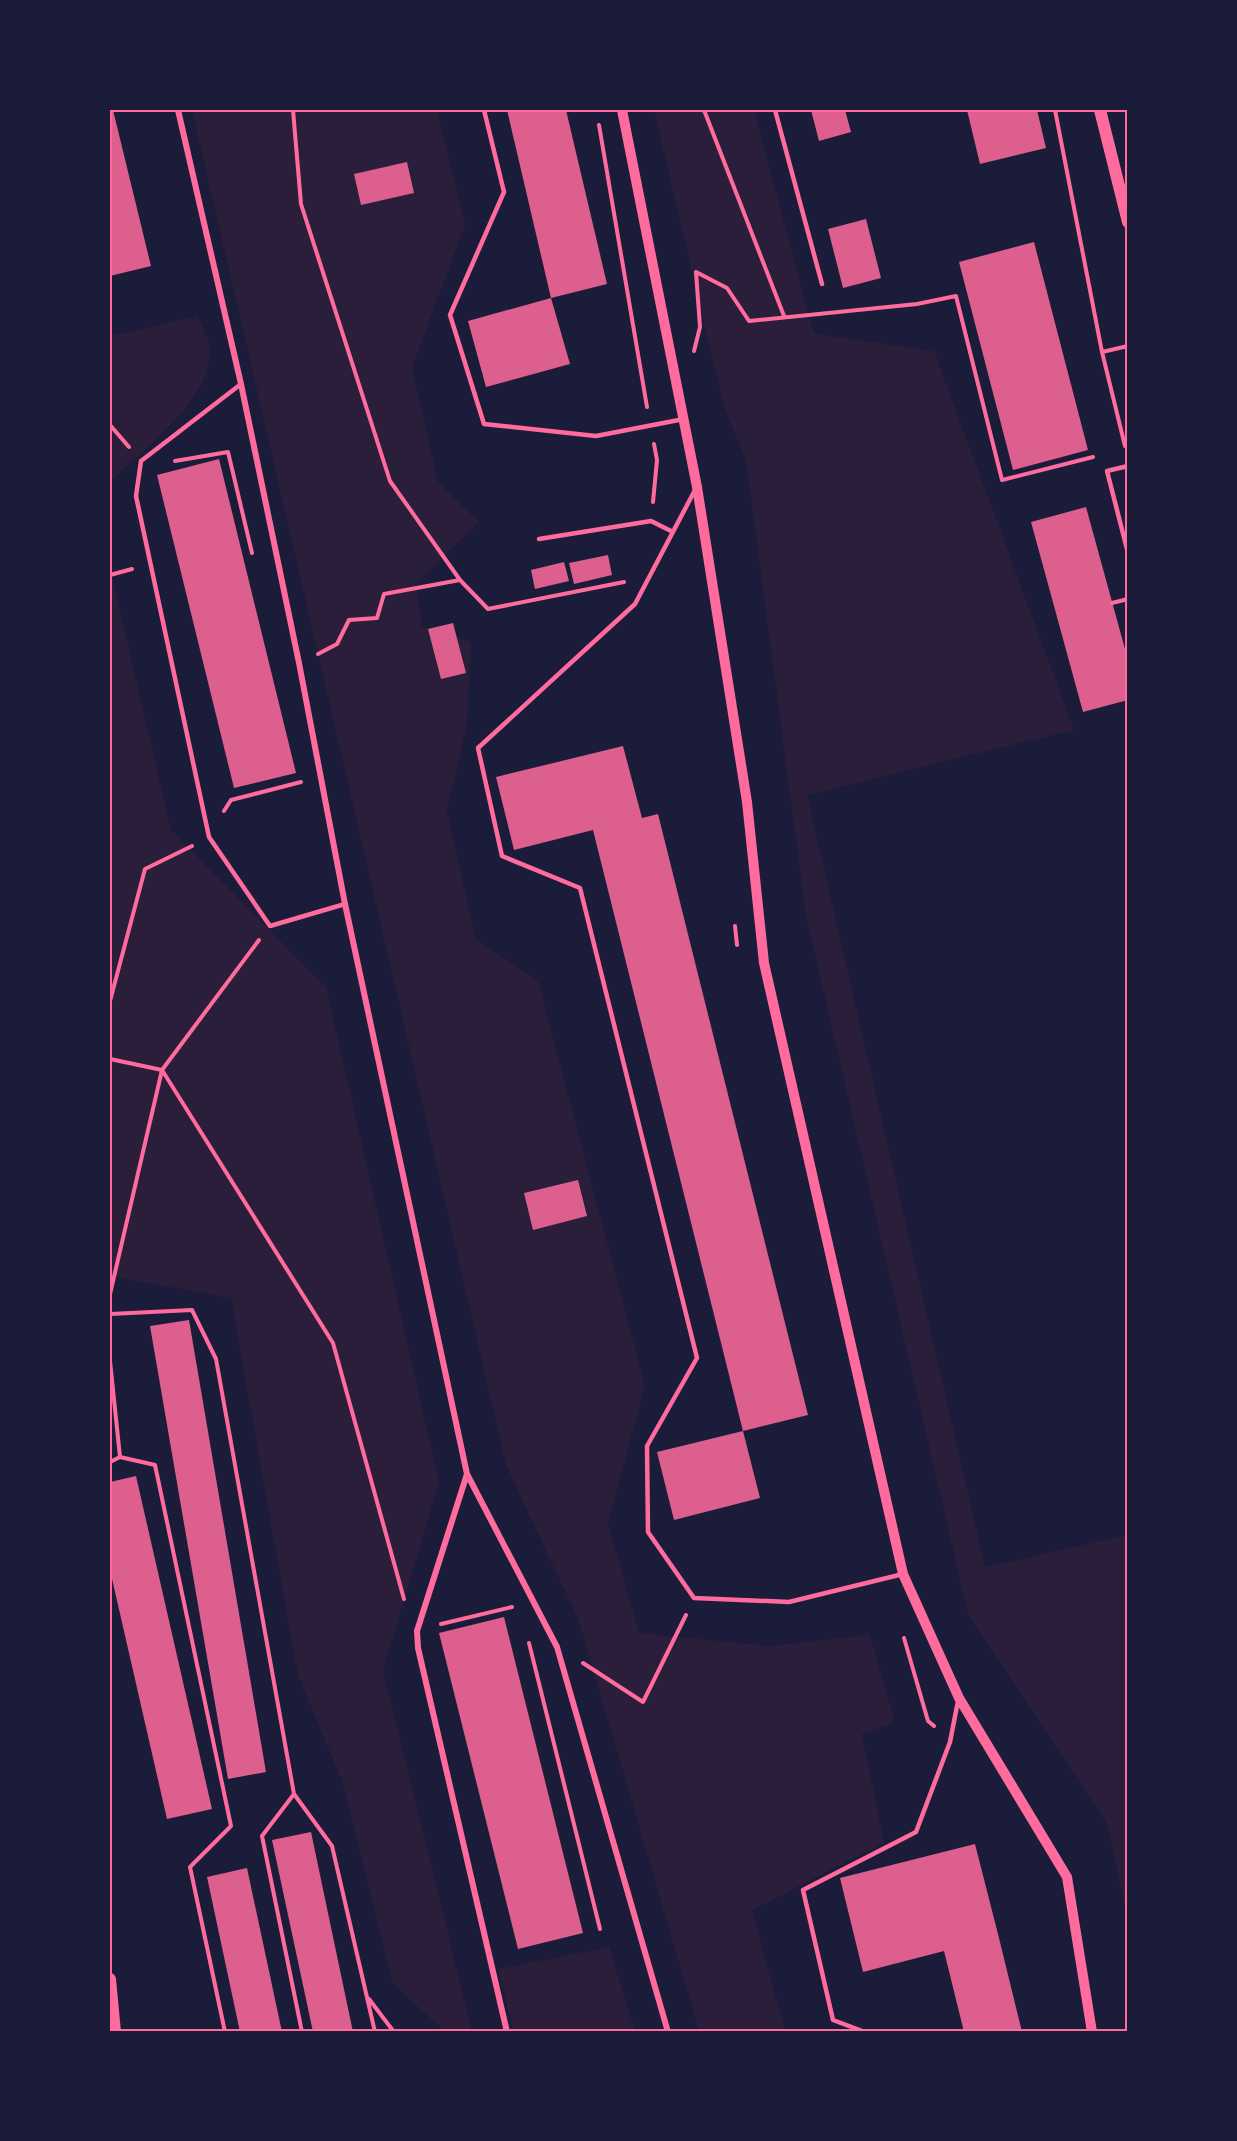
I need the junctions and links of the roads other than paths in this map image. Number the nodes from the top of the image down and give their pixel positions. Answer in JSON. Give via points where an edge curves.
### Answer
{"nodes":[{"id":1,"x":178,"y":110,"type":"edge"},
{"id":2,"x":484,"y":110,"type":"edge"},
{"id":3,"x":622,"y":110,"type":"edge"},
{"id":4,"x":775,"y":110,"type":"edge"},
{"id":5,"x":1100,"y":110,"type":"edge"},
{"id":6,"x":1128,"y":222,"type":"edge"},
{"id":7,"x":822,"y":284,"type":"dead end"},
{"id":8,"x":241,"y":384,"type":"junction"},
{"id":9,"x":684,"y":419,"type":"junction"},
{"id":10,"x":1128,"y":466,"type":"edge"},
{"id":11,"x":697,"y":487,"type":"junction"},
{"id":12,"x":673,"y":532,"type":"junction"},
{"id":13,"x":539,"y":539,"type":"dead end"},
{"id":14,"x":1128,"y":553,"type":"edge"},
{"id":15,"x":345,"y":903,"type":"junction"},
{"id":16,"x":467,"y":1474,"type":"junction"},
{"id":17,"x":903,"y":1575,"type":"junction"},
{"id":18,"x":959,"y":1698,"type":"junction"},
{"id":19,"x":110,"y":1979,"type":"edge"},
{"id":20,"x":115,"y":2031,"type":"edge"},
{"id":21,"x":507,"y":2031,"type":"edge"},
{"id":22,"x":668,"y":2031,"type":"edge"},
{"id":23,"x":865,"y":2031,"type":"edge"},
{"id":24,"x":1092,"y":2031,"type":"edge"}],
"edges":[{"from":1,"to":8,"type":"street"},
{"from":2,"to":9,"type":"lane","via":[[504,192],[450,315],[484,424],[596,436]]},
{"from":3,"to":9,"type":"street"},
{"from":4,"to":7,"type":"lane"},
{"from":5,"to":6,"type":"main road"},
{"from":8,"to":15,"type":"street"},
{"from":8,"to":15,"type":"lane","via":[[141,461],[136,496],[209,837],[270,926]]},
{"from":9,"to":11,"type":"street"},
{"from":10,"to":14,"type":"lane","via":[[1107,471]]},
{"from":11,"to":12,"type":"lane"},
{"from":11,"to":17,"type":"street","via":[[747,802],[764,963]]},
{"from":12,"to":13,"type":"lane","via":[[651,521]]},
{"from":12,"to":17,"type":"lane","via":[[634,604],[478,748],[502,856],[580,888],[697,1358],[647,1446],[648,1532],[694,1598],[789,1602]]},
{"from":15,"to":16,"type":"street"},
{"from":16,"to":21,"type":"street","via":[[417,1631],[418,1648]]},
{"from":16,"to":22,"type":"street","via":[[557,1647]]},
{"from":17,"to":18,"type":"street"},
{"from":18,"to":23,"type":"lane","via":[[950,1742],[916,1832],[803,1890],[833,2020]]},
{"from":18,"to":24,"type":"street","via":[[1067,1877]]},
{"from":19,"to":20,"type":"main road"}]}
